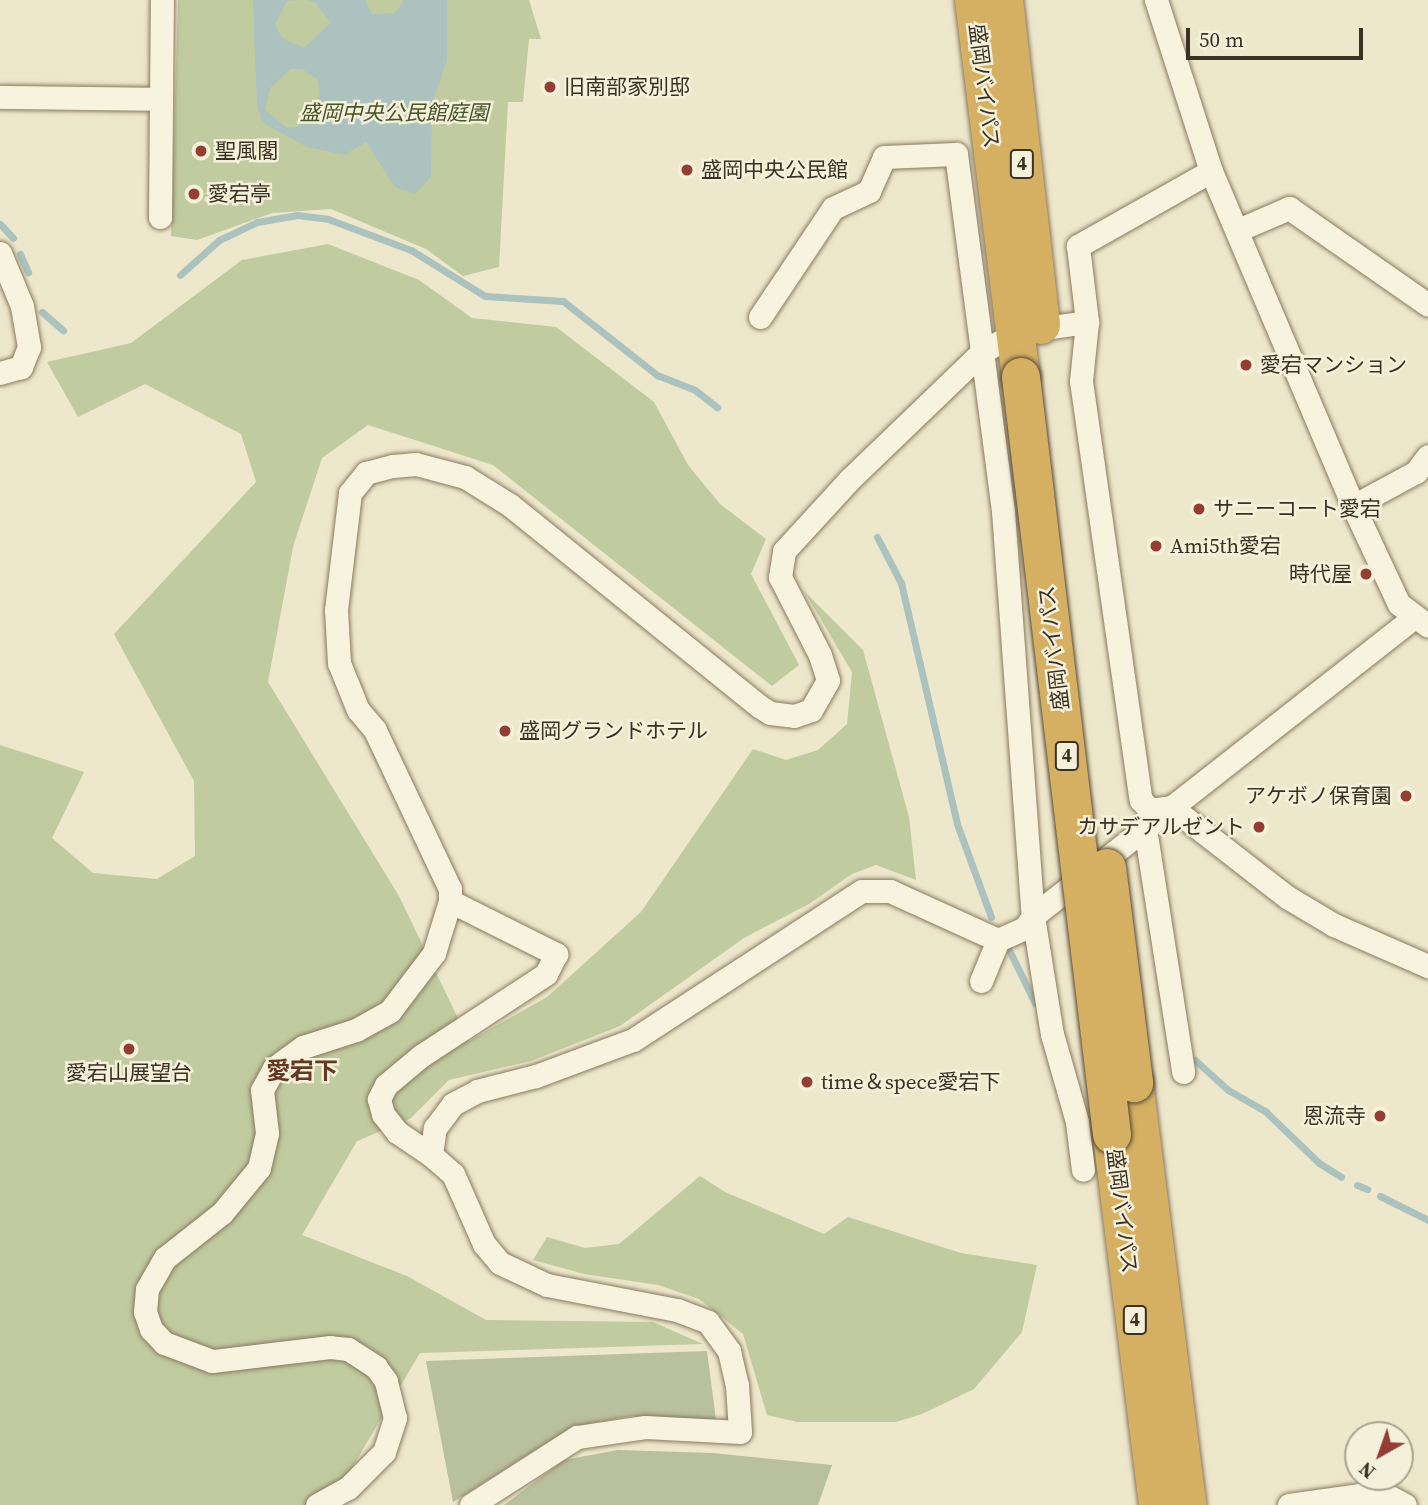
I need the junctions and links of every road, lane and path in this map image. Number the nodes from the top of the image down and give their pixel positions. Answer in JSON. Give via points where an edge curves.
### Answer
{"nodes":[{"id":1,"x":162,"y":0,"type":"edge"},
{"id":2,"x":974,"y":0,"type":"edge"},
{"id":3,"x":1004,"y":0,"type":"edge"},
{"id":4,"x":1156,"y":0,"type":"edge"},
{"id":5,"x":0,"y":97,"type":"edge"},
{"id":6,"x":159,"y":99,"type":"junction"},
{"id":7,"x":1211,"y":171,"type":"junction"},
{"id":8,"x":160,"y":217,"type":"dead end"},
{"id":9,"x":1238,"y":230,"type":"junction"},
{"id":10,"x":0,"y":253,"type":"edge"},
{"id":11,"x":1428,"y":305,"type":"edge"},
{"id":12,"x":760,"y":317,"type":"dead end"},
{"id":13,"x":1087,"y":322,"type":"junction"},
{"id":14,"x":1029,"y":330,"type":"junction"},
{"id":15,"x":982,"y":352,"type":"junction"},
{"id":16,"x":0,"y":373,"type":"edge"},
{"id":17,"x":1033,"y":375,"type":"junction"},
{"id":18,"x":1428,"y":456,"type":"edge"},
{"id":19,"x":1353,"y":506,"type":"junction"},
{"id":20,"x":1421,"y":622,"type":"edge"},
{"id":21,"x":1171,"y":807,"type":"junction"},
{"id":22,"x":1145,"y":828,"type":"junction"},
{"id":23,"x":450,"y":901,"type":"junction"},
{"id":24,"x":1032,"y":916,"type":"junction"},
{"id":25,"x":998,"y":940,"type":"junction"},
{"id":26,"x":1428,"y":966,"type":"edge"},
{"id":27,"x":982,"y":981,"type":"dead end"},
{"id":28,"x":1183,"y":1072,"type":"dead end"},
{"id":29,"x":1077,"y":1122,"type":"junction"},
{"id":30,"x":1112,"y":1135,"type":"junction"},
{"id":31,"x":431,"y":1155,"type":"junction"},
{"id":32,"x":1083,"y":1170,"type":"dead end"},
{"id":33,"x":317,"y":1505,"type":"edge"},
{"id":34,"x":471,"y":1505,"type":"edge"},
{"id":35,"x":1158,"y":1505,"type":"edge"},
{"id":36,"x":1187,"y":1505,"type":"edge"},
{"id":37,"x":1289,"y":1505,"type":"edge"},
{"id":38,"x":1405,"y":1505,"type":"edge"}],
"edges":[{"from":1,"to":6,"type":"street"},
{"from":2,"to":14,"type":"highway","name":"盛岡バイパス","number":"4"},
{"from":3,"to":14,"type":"highway","name":"盛岡バイパス","number":"4"},
{"from":4,"to":7,"type":"street"},
{"from":5,"to":6,"type":"street"},
{"from":6,"to":8,"type":"street"},
{"from":7,"to":9,"type":"street"},
{"from":7,"to":13,"type":"street","via":[[1079,246]]},
{"from":9,"to":11,"type":"street","via":[[1289,208]]},
{"from":9,"to":19,"type":"street"},
{"from":10,"to":16,"type":"street","via":[[22,306],[29,347],[21,367]]},
{"from":12,"to":15,"type":"street","via":[[833,208],[869,191],[884,157],[956,153]]},
{"from":13,"to":14,"type":"street"},
{"from":13,"to":21,"type":"street","via":[[1082,381],[1141,800],[1150,810]]},
{"from":14,"to":15,"type":"street"},
{"from":14,"to":17,"type":"highway","name":"盛岡バイパス","number":"4"},
{"from":15,"to":23,"type":"street","via":[[849,480],[784,551],[780,577],[820,654],[828,680],[811,710],[794,716],[770,713],[759,706],[491,490],[465,477],[416,464],[366,473],[350,493],[336,610],[339,663],[358,710],[375,730],[450,889]]},
{"from":15,"to":24,"type":"street","via":[[1003,511]]},
{"from":17,"to":30,"type":"highway","name":"盛岡バイパス","number":"4","bridge":true},
{"from":17,"to":36,"type":"highway","name":"盛岡バイパス","number":"4","bridge":true,"via":[[1134,1083]]},
{"from":18,"to":19,"type":"street","via":[[1416,472]]},
{"from":19,"to":20,"type":"street","via":[[1399,604]]},
{"from":20,"to":21,"type":"street"},
{"from":21,"to":22,"type":"street"},
{"from":21,"to":26,"type":"street","via":[[1287,897],[1334,925]]},
{"from":22,"to":24,"type":"street"},
{"from":22,"to":28,"type":"street"},
{"from":23,"to":31,"type":"street","via":[[556,954],[546,974],[422,1055],[386,1085],[379,1099],[383,1115],[397,1132]]},
{"from":23,"to":33,"type":"street","via":[[434,953],[390,1011],[356,1030],[303,1047],[274,1068],[262,1090],[267,1133],[259,1168],[222,1213],[165,1258],[147,1289],[145,1312],[151,1329],[185,1354],[212,1361],[330,1347],[348,1349],[376,1367],[386,1381],[395,1418],[384,1452],[348,1488]]},
{"from":24,"to":25,"type":"street","via":[[1025,928]]},
{"from":24,"to":29,"type":"street","via":[[1052,1034]]},
{"from":25,"to":27,"type":"street"},
{"from":25,"to":31,"type":"street","via":[[902,895],[880,888],[862,891],[633,1040],[464,1097],[435,1128]]},
{"from":29,"to":30,"type":"street","via":[[1085,1132]]},
{"from":29,"to":32,"type":"street"},
{"from":30,"to":35,"type":"highway","name":"盛岡バイパス","number":"4"},
{"from":31,"to":34,"type":"street","via":[[453,1174],[484,1244],[511,1271],[547,1285],[677,1310],[708,1322],[729,1351],[737,1385],[740,1432],[645,1427],[577,1437]]},
{"from":37,"to":38,"type":"street","via":[[1360,1495],[1388,1496]]}]}
